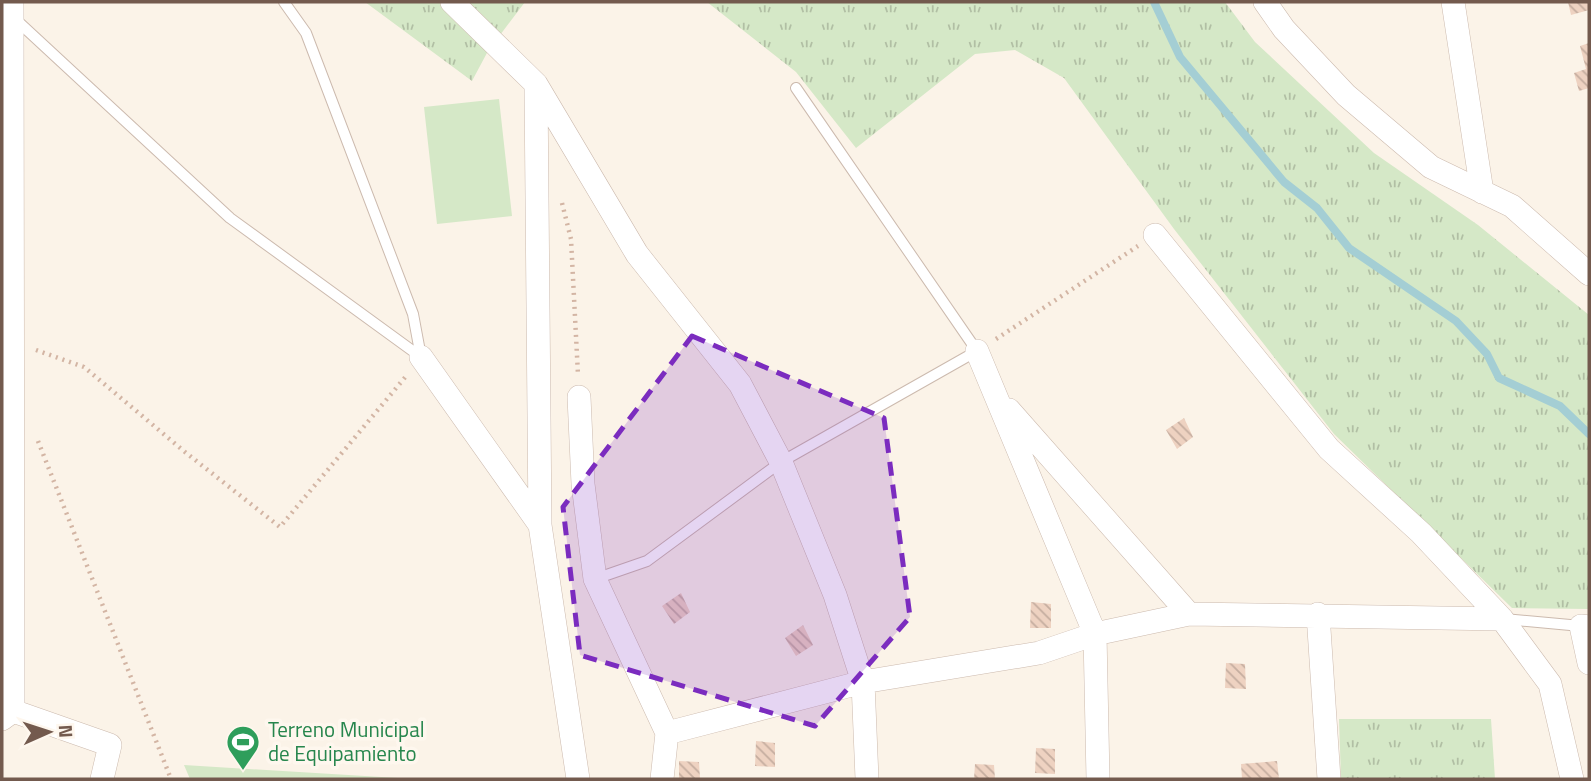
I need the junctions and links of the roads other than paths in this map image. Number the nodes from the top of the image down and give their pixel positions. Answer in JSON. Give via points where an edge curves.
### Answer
{"nodes":[{"id":1,"x":284,"y":2,"type":"edge"},
{"id":2,"x":452,"y":2,"type":"edge"},
{"id":3,"x":1265,"y":2,"type":"edge"},
{"id":4,"x":1453,"y":2,"type":"edge"},
{"id":5,"x":11,"y":8,"type":"edge"},
{"id":6,"x":536,"y":84,"type":"junction"},
{"id":7,"x":796,"y":88,"type":"dead end"},
{"id":8,"x":1482,"y":192,"type":"junction"},
{"id":9,"x":1155,"y":235,"type":"road end"},
{"id":10,"x":1589,"y":274,"type":"edge"},
{"id":11,"x":977,"y":351,"type":"junction"},
{"id":12,"x":421,"y":357,"type":"junction"},
{"id":13,"x":995,"y":394,"type":"junction"},
{"id":14,"x":579,"y":397,"type":"road end"},
{"id":15,"x":781,"y":462,"type":"junction"},
{"id":16,"x":540,"y":525,"type":"junction"},
{"id":17,"x":595,"y":579,"type":"junction"},
{"id":18,"x":1189,"y":614,"type":"junction"},
{"id":19,"x":1318,"y":614,"type":"junction"},
{"id":20,"x":1502,"y":619,"type":"junction"},
{"id":21,"x":1585,"y":626,"type":"edge"},
{"id":22,"x":1095,"y":634,"type":"junction"},
{"id":23,"x":1589,"y":663,"type":"edge"},
{"id":24,"x":863,"y":682,"type":"junction"},
{"id":25,"x":8,"y":715,"type":"edge"},
{"id":26,"x":667,"y":733,"type":"junction"},
{"id":27,"x":102,"y":779,"type":"edge"},
{"id":28,"x":578,"y":779,"type":"edge"},
{"id":29,"x":662,"y":779,"type":"edge"},
{"id":30,"x":867,"y":779,"type":"edge"},
{"id":31,"x":1097,"y":779,"type":"edge"},
{"id":32,"x":1329,"y":779,"type":"edge"},
{"id":33,"x":1572,"y":779,"type":"edge"}],
"edges":[{"from":1,"to":12,"type":"lane","via":[[306,33],[413,314]]},
{"from":2,"to":6,"type":"street"},
{"from":3,"to":8,"type":"street","via":[[1346,95],[1431,167]]},
{"from":4,"to":8,"type":"street"},
{"from":5,"to":12,"type":"lane","via":[[230,218]]},
{"from":5,"to":25,"type":"street","via":[[14,343]]},
{"from":6,"to":15,"type":"street","via":[[637,254],[740,384]]},
{"from":6,"to":16,"type":"street"},
{"from":7,"to":11,"type":"lane"},
{"from":8,"to":10,"type":"street","via":[[1512,206]]},
{"from":9,"to":20,"type":"street","via":[[1329,449],[1421,533]]},
{"from":11,"to":13,"type":"street"},
{"from":11,"to":15,"type":"lane"},
{"from":12,"to":16,"type":"street"},
{"from":13,"to":18,"type":"street"},
{"from":13,"to":22,"type":"street"},
{"from":14,"to":17,"type":"street","via":[[583,484]]},
{"from":15,"to":17,"type":"lane","via":[[647,561]]},
{"from":15,"to":24,"type":"street","via":[[835,595]]},
{"from":16,"to":28,"type":"street"},
{"from":17,"to":26,"type":"street"},
{"from":18,"to":19,"type":"street"},
{"from":18,"to":22,"type":"street"},
{"from":19,"to":20,"type":"street"},
{"from":19,"to":32,"type":"street"},
{"from":20,"to":21,"type":"lane"},
{"from":20,"to":33,"type":"street","via":[[1550,684]]},
{"from":21,"to":23,"type":"street"},
{"from":22,"to":24,"type":"street","via":[[1040,653]]},
{"from":22,"to":31,"type":"street"},
{"from":24,"to":26,"type":"street"},
{"from":24,"to":30,"type":"street"},
{"from":25,"to":27,"type":"street","via":[[110,744]]},
{"from":26,"to":29,"type":"street"}]}
